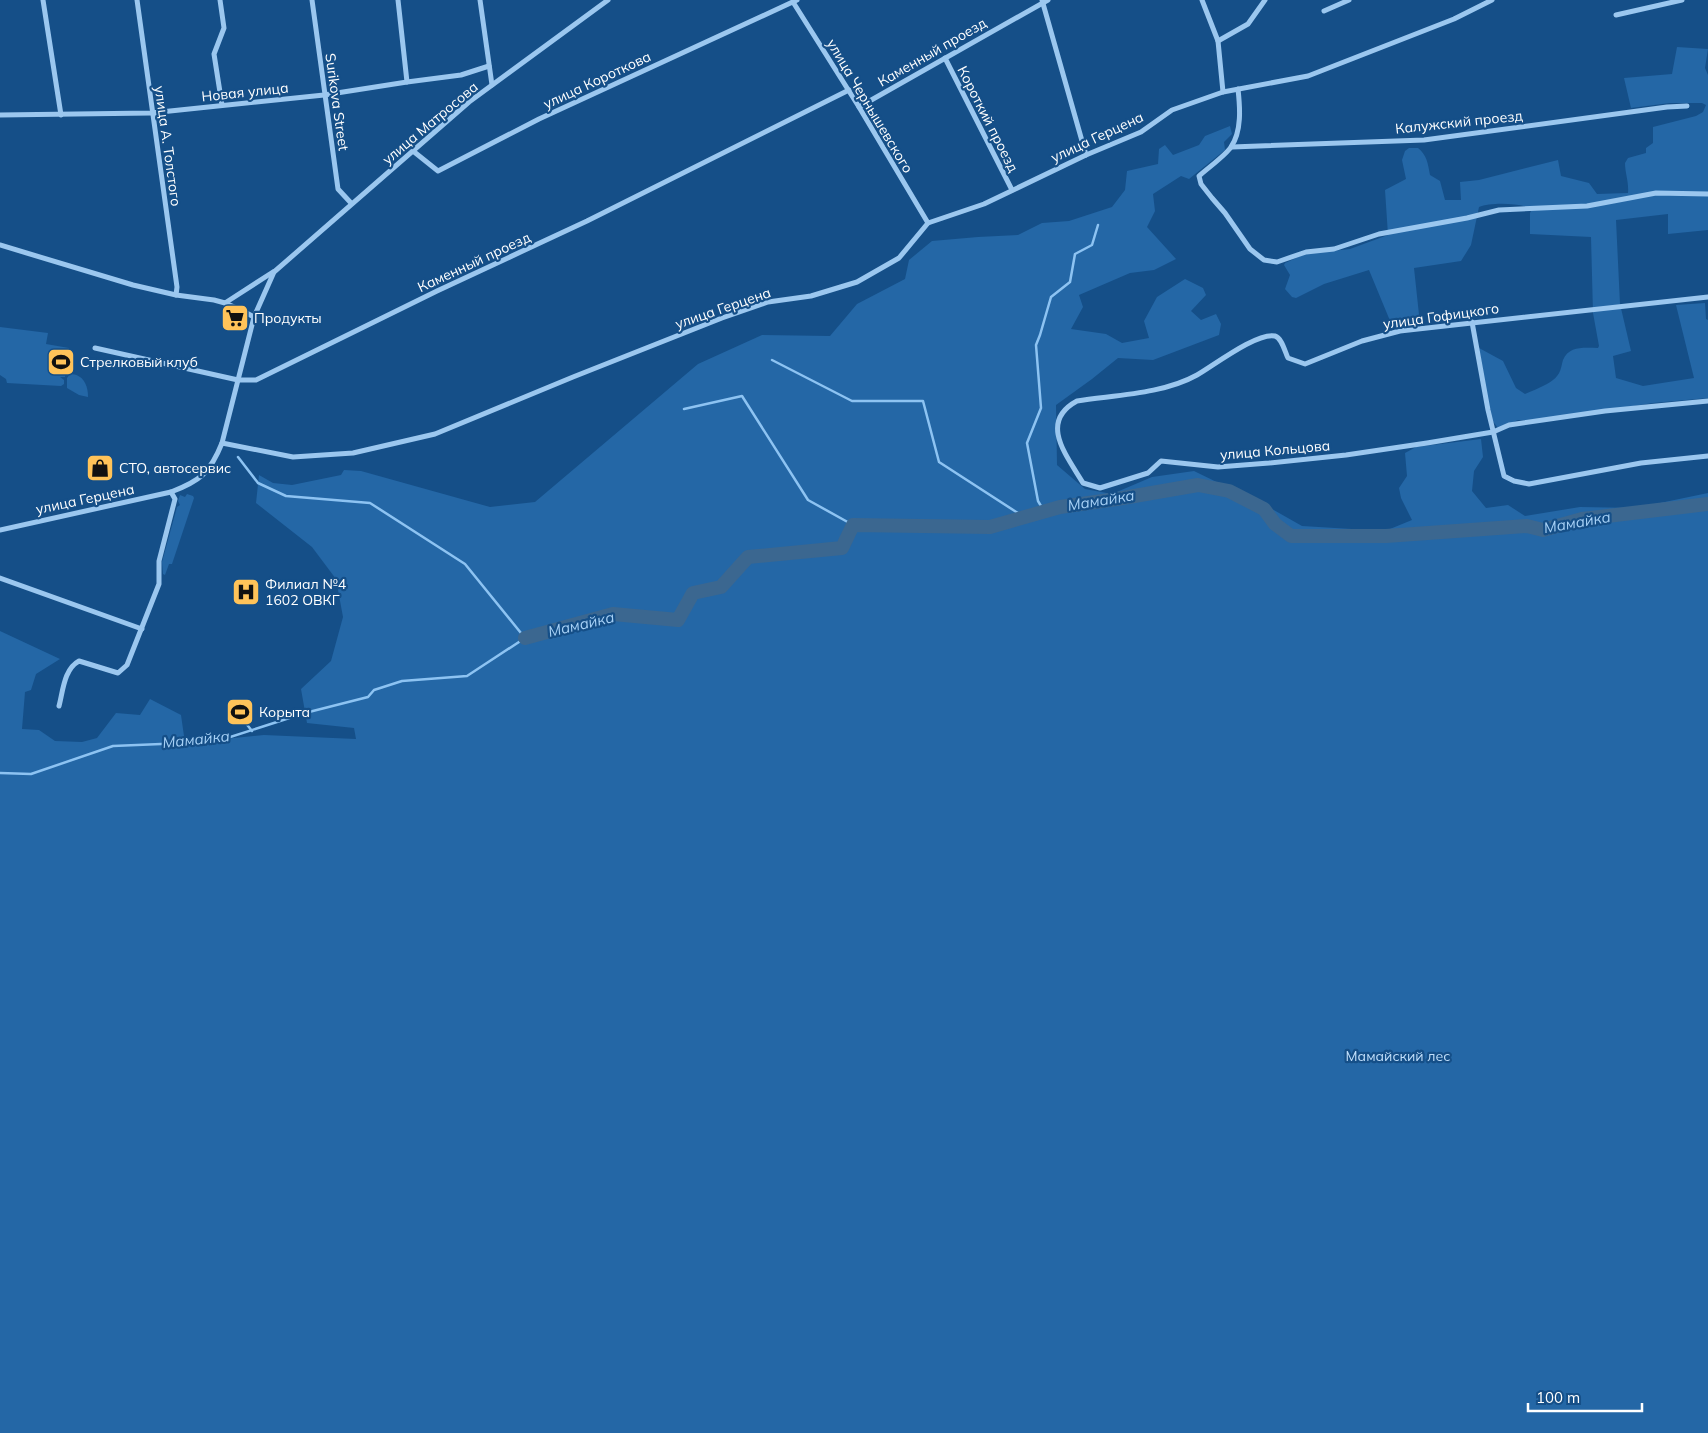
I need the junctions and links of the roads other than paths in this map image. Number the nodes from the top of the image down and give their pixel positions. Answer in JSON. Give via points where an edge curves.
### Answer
{"nodes":[{"id":1,"x":43,"y":0,"type":"edge"},
{"id":2,"x":137,"y":0,"type":"edge"},
{"id":3,"x":220,"y":0,"type":"edge"},
{"id":4,"x":312,"y":0,"type":"edge"},
{"id":5,"x":398,"y":0,"type":"edge"},
{"id":6,"x":480,"y":0,"type":"edge"},
{"id":7,"x":608,"y":0,"type":"edge"},
{"id":8,"x":1202,"y":0,"type":"edge"},
{"id":9,"x":1265,"y":0,"type":"edge"},
{"id":10,"x":1349,"y":0,"type":"edge"},
{"id":11,"x":1492,"y":0,"type":"edge"},
{"id":12,"x":1682,"y":0,"type":"edge"},
{"id":13,"x":792,"y":1,"type":"edge"},
{"id":14,"x":1044,"y":1,"type":"edge"},
{"id":15,"x":1324,"y":11,"type":"dead end"},
{"id":16,"x":1616,"y":15,"type":"dead end"},
{"id":17,"x":1218,"y":41,"type":"junction"},
{"id":18,"x":945,"y":58,"type":"junction"},
{"id":19,"x":489,"y":66,"type":"junction"},
{"id":20,"x":407,"y":82,"type":"junction"},
{"id":21,"x":492,"y":85,"type":"junction"},
{"id":22,"x":849,"y":90,"type":"junction"},
{"id":23,"x":1238,"y":90,"type":"junction"},
{"id":24,"x":1223,"y":92,"type":"junction"},
{"id":25,"x":324,"y":95,"type":"junction"},
{"id":26,"x":222,"y":105,"type":"junction"},
{"id":27,"x":1687,"y":106,"type":"dead end"},
{"id":28,"x":859,"y":107,"type":"junction"},
{"id":29,"x":152,"y":113,"type":"junction"},
{"id":30,"x":0,"y":115,"type":"edge"},
{"id":31,"x":61,"y":115,"type":"junction"},
{"id":32,"x":1232,"y":147,"type":"junction"},
{"id":33,"x":413,"y":151,"type":"junction"},
{"id":34,"x":1086,"y":154,"type":"junction"},
{"id":35,"x":1012,"y":190,"type":"junction"},
{"id":36,"x":1708,"y":194,"type":"edge"},
{"id":37,"x":351,"y":204,"type":"junction"},
{"id":38,"x":928,"y":223,"type":"junction"},
{"id":39,"x":0,"y":245,"type":"edge"},
{"id":40,"x":274,"y":272,"type":"junction"},
{"id":41,"x":176,"y":295,"type":"junction"},
{"id":42,"x":1708,"y":297,"type":"edge"},
{"id":43,"x":225,"y":304,"type":"junction"},
{"id":44,"x":254,"y":317,"type":"junction"},
{"id":45,"x":1472,"y":322,"type":"junction"},
{"id":46,"x":95,"y":348,"type":"dead end"},
{"id":47,"x":238,"y":380,"type":"junction"},
{"id":48,"x":1708,"y":401,"type":"edge"},
{"id":49,"x":1063,"y":412,"type":"joint"},
{"id":50,"x":1494,"y":432,"type":"junction"},
{"id":51,"x":222,"y":444,"type":"junction"},
{"id":52,"x":1708,"y":456,"type":"edge"},
{"id":53,"x":171,"y":492,"type":"junction"},
{"id":54,"x":0,"y":530,"type":"edge"},
{"id":55,"x":0,"y":578,"type":"edge"},
{"id":56,"x":142,"y":629,"type":"junction"},
{"id":57,"x":59,"y":706,"type":"dead end"}],
"edges":[{"from":1,"to":31,"type":"street"},
{"from":2,"to":29,"type":"street","name":"улица А. Толстого"},
{"from":3,"to":26,"type":"street","via":[[224,28],[214,54]]},
{"from":4,"to":25,"type":"street","name":"Surikova Street"},
{"from":5,"to":20,"type":"street"},
{"from":6,"to":19,"type":"street"},
{"from":7,"to":21,"type":"street","name":"улица Матросова"},
{"from":8,"to":17,"type":"street"},
{"from":9,"to":17,"type":"street","via":[[1248,24]]},
{"from":10,"to":15,"type":"street"},
{"from":11,"to":23,"type":"street","name":"улица Герцена","via":[[1454,19],[1308,76]]},
{"from":12,"to":16,"type":"street"},
{"from":13,"to":22,"type":"street","name":"улица Чернышевского"},
{"from":13,"to":33,"type":"street","name":"улица Короткова","via":[[539,119],[438,171]]},
{"from":14,"to":18,"type":"street","name":"Каменный проезд"},
{"from":14,"to":34,"type":"street"},
{"from":17,"to":24,"type":"street"},
{"from":18,"to":28,"type":"street","name":"Каменный проезд"},
{"from":18,"to":35,"type":"street","name":"Короткий проезд"},
{"from":19,"to":20,"type":"street","name":"Новая улица","via":[[461,75]]},
{"from":19,"to":21,"type":"street"},
{"from":20,"to":25,"type":"street","name":"Новая улица"},
{"from":21,"to":33,"type":"street","name":"улица Матросова"},
{"from":22,"to":28,"type":"street","name":"улица Чернышевского"},
{"from":22,"to":47,"type":"street","name":"Каменный проезд","via":[[587,221],[256,380]]},
{"from":23,"to":24,"type":"street","name":"улица Герцена"},
{"from":23,"to":32,"type":"street","via":[[1239,126]]},
{"from":24,"to":34,"type":"street","name":"улица Герцена","via":[[1172,110],[1141,132]]},
{"from":25,"to":26,"type":"street","name":"Новая улица"},
{"from":25,"to":37,"type":"street","name":"Surikova Street","via":[[338,189]]},
{"from":26,"to":29,"type":"street","name":"Новая улица"},
{"from":27,"to":32,"type":"street","name":"Калужский проезд","via":[[1424,140]]},
{"from":28,"to":38,"type":"street","name":"улица Чернышевского"},
{"from":29,"to":31,"type":"street","name":"Новая улица"},
{"from":29,"to":41,"type":"street","name":"улица А. Толстого"},
{"from":30,"to":31,"type":"street","name":"Новая улица"},
{"from":32,"to":36,"type":"street","via":[[1200,176],[1201,184],[1250,249],[1264,260],[1277,262],[1306,252],[1334,249],[1379,234],[1499,210],[1587,206],[1656,193]]},
{"from":33,"to":37,"type":"street","name":"улица Матросова"},
{"from":34,"to":35,"type":"street","name":"улица Герцена"},
{"from":35,"to":38,"type":"street","name":"улица Герцена","via":[[984,204]]},
{"from":37,"to":40,"type":"street","name":"улица Матросова"},
{"from":38,"to":51,"type":"street","name":"улица Герцена","via":[[898,258],[858,282],[811,296],[768,302],[722,318],[435,434],[354,452],[293,457]]},
{"from":39,"to":41,"type":"street"},
{"from":40,"to":43,"type":"street","name":"улица Матросова"},
{"from":40,"to":44,"type":"street","name":"улица Матросова"},
{"from":41,"to":43,"type":"street"},
{"from":42,"to":45,"type":"street","name":"улица Гофицкого"},
{"from":43,"to":44,"type":"street"},
{"from":44,"to":47,"type":"street","name":"улица Матросова"},
{"from":45,"to":49,"type":"street","name":"улица Гофицкого","via":[[1400,331],[1362,341],[1305,364],[1288,358],[1280,339],[1266,336],[1238,349],[1196,376],[1165,388],[1077,402]]},
{"from":45,"to":50,"type":"street"},
{"from":46,"to":47,"type":"street","name":"Каменный проезд"},
{"from":47,"to":51,"type":"street","name":"улица Матросова"},
{"from":48,"to":50,"type":"street","name":"улица Кольцова","via":[[1509,425]]},
{"from":49,"to":50,"type":"street","name":"улица Кольцова","via":[[1059,420],[1059,442],[1083,482],[1100,488],[1148,473],[1161,461],[1218,467],[1261,464],[1346,455]]},
{"from":50,"to":52,"type":"street","via":[[1504,476],[1514,482],[1528,484],[1641,463]]},
{"from":51,"to":53,"type":"street","name":"улица Герцена","via":[[214,461],[199,478]]},
{"from":53,"to":54,"type":"street","name":"улица Герцена"},
{"from":53,"to":56,"type":"street","via":[[175,500],[159,561],[159,584]]},
{"from":55,"to":56,"type":"street"},
{"from":56,"to":57,"type":"street","via":[[127,665],[118,673],[79,661],[70,666]]}]}
